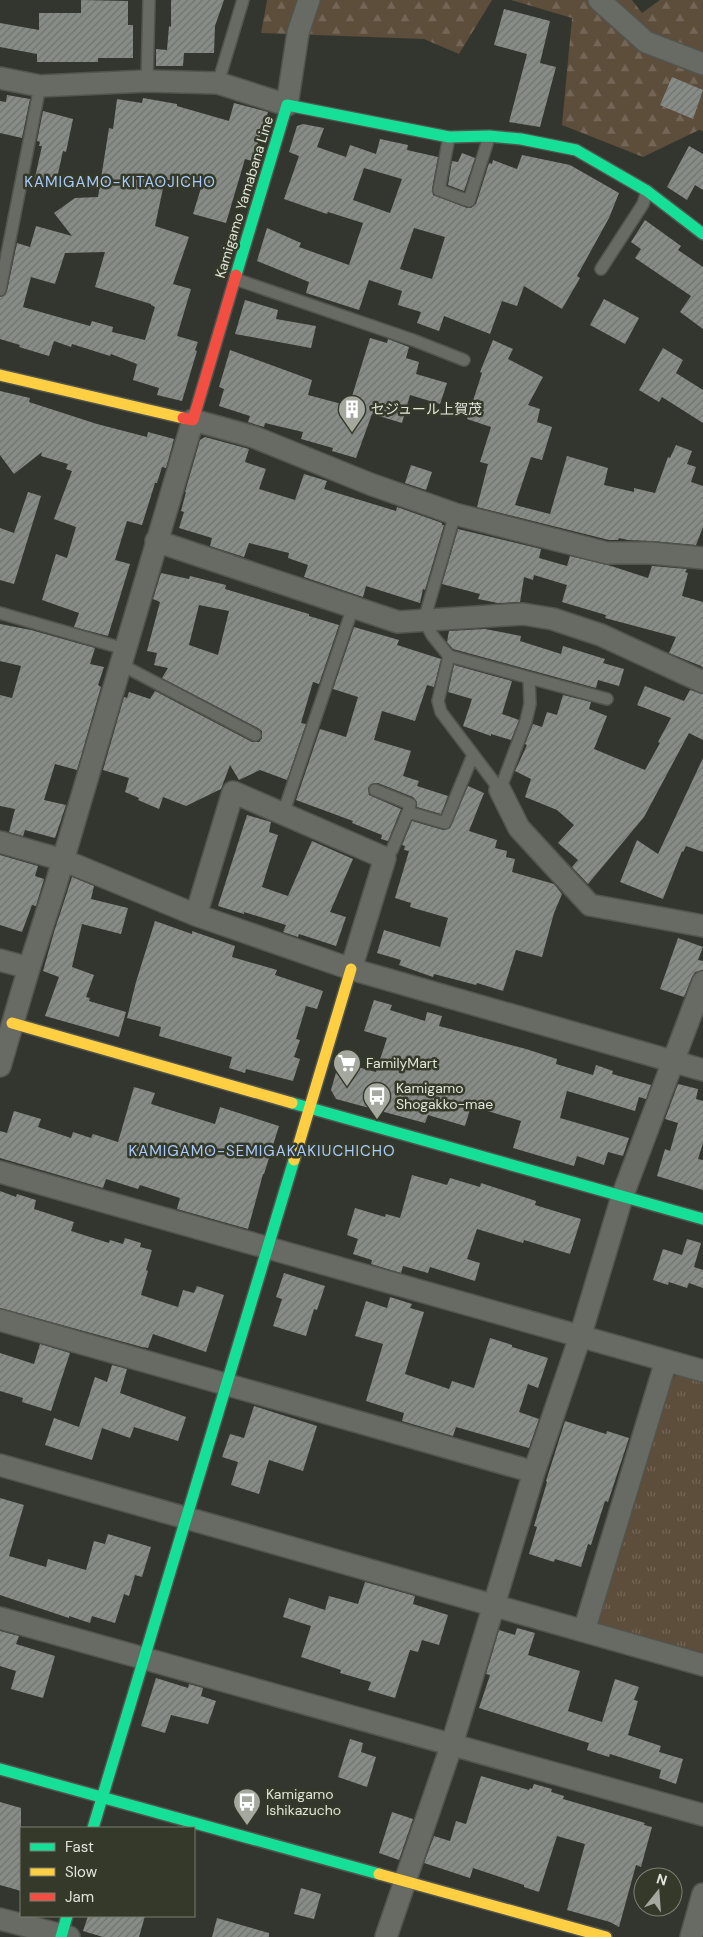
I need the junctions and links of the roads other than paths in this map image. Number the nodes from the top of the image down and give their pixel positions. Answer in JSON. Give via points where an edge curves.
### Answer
{"nodes":[{"id":1,"x":149,"y":0,"type":"edge"},
{"id":2,"x":243,"y":0,"type":"edge"},
{"id":3,"x":309,"y":0,"type":"edge"},
{"id":4,"x":599,"y":0,"type":"edge"},
{"id":5,"x":703,"y":64,"type":"edge"},
{"id":6,"x":0,"y":78,"type":"edge"},
{"id":7,"x":148,"y":81,"type":"junction"},
{"id":8,"x":218,"y":82,"type":"junction"},
{"id":9,"x":40,"y":86,"type":"junction"},
{"id":10,"x":287,"y":104,"type":"junction"},
{"id":11,"x":489,"y":136,"type":"junction"},
{"id":12,"x":449,"y":137,"type":"junction"},
{"id":13,"x":647,"y":191,"type":"junction"},
{"id":14,"x":703,"y":234,"type":"edge"},
{"id":15,"x":601,"y":269,"type":"dead end"},
{"id":16,"x":235,"y":279,"type":"junction"},
{"id":17,"x":0,"y":290,"type":"edge"},
{"id":18,"x":464,"y":360,"type":"dead end"},
{"id":19,"x":0,"y":375,"type":"edge"},
{"id":20,"x":193,"y":420,"type":"junction"},
{"id":21,"x":455,"y":514,"type":"junction"},
{"id":22,"x":156,"y":541,"type":"junction"},
{"id":23,"x":703,"y":558,"type":"edge"},
{"id":24,"x":353,"y":607,"type":"junction"},
{"id":25,"x":0,"y":612,"type":"edge"},
{"id":26,"x":424,"y":620,"type":"junction"},
{"id":27,"x":123,"y":656,"type":"junction"},
{"id":28,"x":449,"y":656,"type":"junction"},
{"id":29,"x":530,"y":678,"type":"junction"},
{"id":30,"x":703,"y":682,"type":"edge"},
{"id":31,"x":606,"y":700,"type":"dead end"},
{"id":32,"x":255,"y":735,"type":"dead end"},
{"id":33,"x":474,"y":755,"type":"junction"},
{"id":34,"x":374,"y":790,"type":"dead end"},
{"id":35,"x":500,"y":790,"type":"junction"},
{"id":36,"x":408,"y":812,"type":"junction"},
{"id":37,"x":283,"y":814,"type":"junction"},
{"id":38,"x":0,"y":842,"type":"edge"},
{"id":39,"x":385,"y":858,"type":"junction"},
{"id":40,"x":63,"y":860,"type":"junction"},
{"id":41,"x":196,"y":916,"type":"junction"},
{"id":42,"x":703,"y":926,"type":"edge"},
{"id":43,"x":0,"y":960,"type":"edge"},
{"id":44,"x":28,"y":968,"type":"junction"},
{"id":45,"x":352,"y":968,"type":"junction"},
{"id":46,"x":703,"y":982,"type":"edge"},
{"id":47,"x":12,"y":1024,"type":"junction"},
{"id":48,"x":673,"y":1061,"type":"junction"},
{"id":49,"x":0,"y":1066,"type":"edge"},
{"id":50,"x":703,"y":1070,"type":"edge"},
{"id":51,"x":310,"y":1108,"type":"junction"},
{"id":52,"x":0,"y":1172,"type":"edge"},
{"id":53,"x":622,"y":1196,"type":"junction"},
{"id":54,"x":703,"y":1219,"type":"edge"},
{"id":55,"x":268,"y":1248,"type":"junction"},
{"id":56,"x":0,"y":1320,"type":"edge"},
{"id":57,"x":580,"y":1336,"type":"junction"},
{"id":58,"x":666,"y":1361,"type":"junction"},
{"id":59,"x":703,"y":1371,"type":"edge"},
{"id":60,"x":226,"y":1385,"type":"junction"},
{"id":61,"x":0,"y":1465,"type":"edge"},
{"id":62,"x":534,"y":1472,"type":"junction"},
{"id":63,"x":186,"y":1518,"type":"junction"},
{"id":64,"x":493,"y":1606,"type":"junction"},
{"id":65,"x":0,"y":1618,"type":"edge"},
{"id":66,"x":584,"y":1632,"type":"junction"},
{"id":67,"x":144,"y":1658,"type":"junction"},
{"id":68,"x":703,"y":1665,"type":"edge"},
{"id":69,"x":452,"y":1744,"type":"junction"},
{"id":70,"x":0,"y":1769,"type":"edge"},
{"id":71,"x":103,"y":1796,"type":"junction"},
{"id":72,"x":703,"y":1815,"type":"edge"},
{"id":73,"x":94,"y":1827,"type":"edge"},
{"id":74,"x":404,"y":1882,"type":"junction"},
{"id":75,"x":703,"y":1894,"type":"edge"},
{"id":76,"x":0,"y":1919,"type":"edge"},
{"id":77,"x":65,"y":1931,"type":"edge"},
{"id":78,"x":386,"y":1937,"type":"edge"},
{"id":79,"x":606,"y":1937,"type":"edge"},
{"id":80,"x":691,"y":1937,"type":"edge"}],
"edges":[{"from":1,"to":7,"type":"lane"},
{"from":2,"to":8,"type":"lane"},
{"from":3,"to":10,"type":"street","via":[[298,33]]},
{"from":4,"to":5,"type":"street","via":[[646,42]]},
{"from":6,"to":9,"type":"street"},
{"from":7,"to":8,"type":"street"},
{"from":7,"to":9,"type":"street"},
{"from":8,"to":10,"type":"street"},
{"from":9,"to":17,"type":"lane"},
{"from":10,"to":12,"type":"street","name":"Kamigamo Yamabana Line"},
{"from":10,"to":16,"type":"street","name":"Kamigamo Yamabana Line"},
{"from":11,"to":12,"type":"street","name":"Kamigamo Yamabana Line"},
{"from":11,"to":12,"type":"lane","via":[[469,201],[439,190]]},
{"from":11,"to":13,"type":"street","name":"Kamigamo Yamabana Line","via":[[576,150]]},
{"from":13,"to":14,"type":"street","name":"Kamigamo Yamabana Line"},
{"from":13,"to":15,"type":"lane","via":[[643,204]]},
{"from":16,"to":18,"type":"lane"},
{"from":16,"to":20,"type":"street","name":"Kamigamo Yamabana Line"},
{"from":19,"to":20,"type":"street"},
{"from":20,"to":21,"type":"street","via":[[254,437]]},
{"from":20,"to":22,"type":"street"},
{"from":21,"to":23,"type":"street","via":[[607,553]]},
{"from":21,"to":26,"type":"lane"},
{"from":22,"to":24,"type":"street"},
{"from":22,"to":27,"type":"street"},
{"from":24,"to":26,"type":"street","via":[[398,622]]},
{"from":24,"to":37,"type":"lane"},
{"from":25,"to":27,"type":"lane"},
{"from":26,"to":28,"type":"lane"},
{"from":26,"to":30,"type":"street","via":[[523,614],[552,619],[601,635]]},
{"from":27,"to":32,"type":"lane"},
{"from":27,"to":40,"type":"street"},
{"from":28,"to":29,"type":"lane"},
{"from":28,"to":33,"type":"lane","via":[[438,701],[441,712]]},
{"from":29,"to":31,"type":"lane"},
{"from":29,"to":35,"type":"lane","via":[[526,721]]},
{"from":33,"to":35,"type":"lane"},
{"from":33,"to":36,"type":"lane","via":[[445,823]]},
{"from":34,"to":36,"type":"lane","via":[[410,804]]},
{"from":35,"to":42,"type":"street","via":[[519,828],[590,905]]},
{"from":36,"to":39,"type":"lane","via":[[392,850]]},
{"from":37,"to":39,"type":"street"},
{"from":37,"to":41,"type":"street","via":[[233,792]]},
{"from":38,"to":40,"type":"street"},
{"from":39,"to":45,"type":"street"},
{"from":40,"to":41,"type":"street"},
{"from":40,"to":44,"type":"street"},
{"from":41,"to":45,"type":"street"},
{"from":43,"to":44,"type":"street"},
{"from":44,"to":47,"type":"street"},
{"from":45,"to":48,"type":"street"},
{"from":45,"to":51,"type":"street"},
{"from":46,"to":48,"type":"street"},
{"from":47,"to":49,"type":"street"},
{"from":47,"to":51,"type":"street"},
{"from":48,"to":50,"type":"street"},
{"from":48,"to":53,"type":"street"},
{"from":51,"to":53,"type":"street"},
{"from":51,"to":55,"type":"street"},
{"from":52,"to":55,"type":"street"},
{"from":53,"to":54,"type":"street"},
{"from":53,"to":57,"type":"street"},
{"from":55,"to":57,"type":"street"},
{"from":55,"to":60,"type":"street"},
{"from":56,"to":60,"type":"street"},
{"from":57,"to":58,"type":"street"},
{"from":57,"to":62,"type":"street"},
{"from":58,"to":59,"type":"street"},
{"from":58,"to":66,"type":"street"},
{"from":60,"to":62,"type":"street"},
{"from":60,"to":63,"type":"street"},
{"from":61,"to":63,"type":"street"},
{"from":62,"to":64,"type":"street"},
{"from":63,"to":64,"type":"street"},
{"from":63,"to":67,"type":"street"},
{"from":64,"to":66,"type":"street"},
{"from":64,"to":69,"type":"street"},
{"from":65,"to":67,"type":"street"},
{"from":66,"to":68,"type":"street"},
{"from":67,"to":69,"type":"street"},
{"from":67,"to":71,"type":"street"},
{"from":69,"to":72,"type":"street"},
{"from":69,"to":74,"type":"street"},
{"from":70,"to":71,"type":"street"},
{"from":71,"to":73,"type":"street"},
{"from":71,"to":74,"type":"street"},
{"from":74,"to":78,"type":"street"},
{"from":74,"to":79,"type":"street"},
{"from":75,"to":80,"type":"street"},
{"from":76,"to":77,"type":"street"}]}
